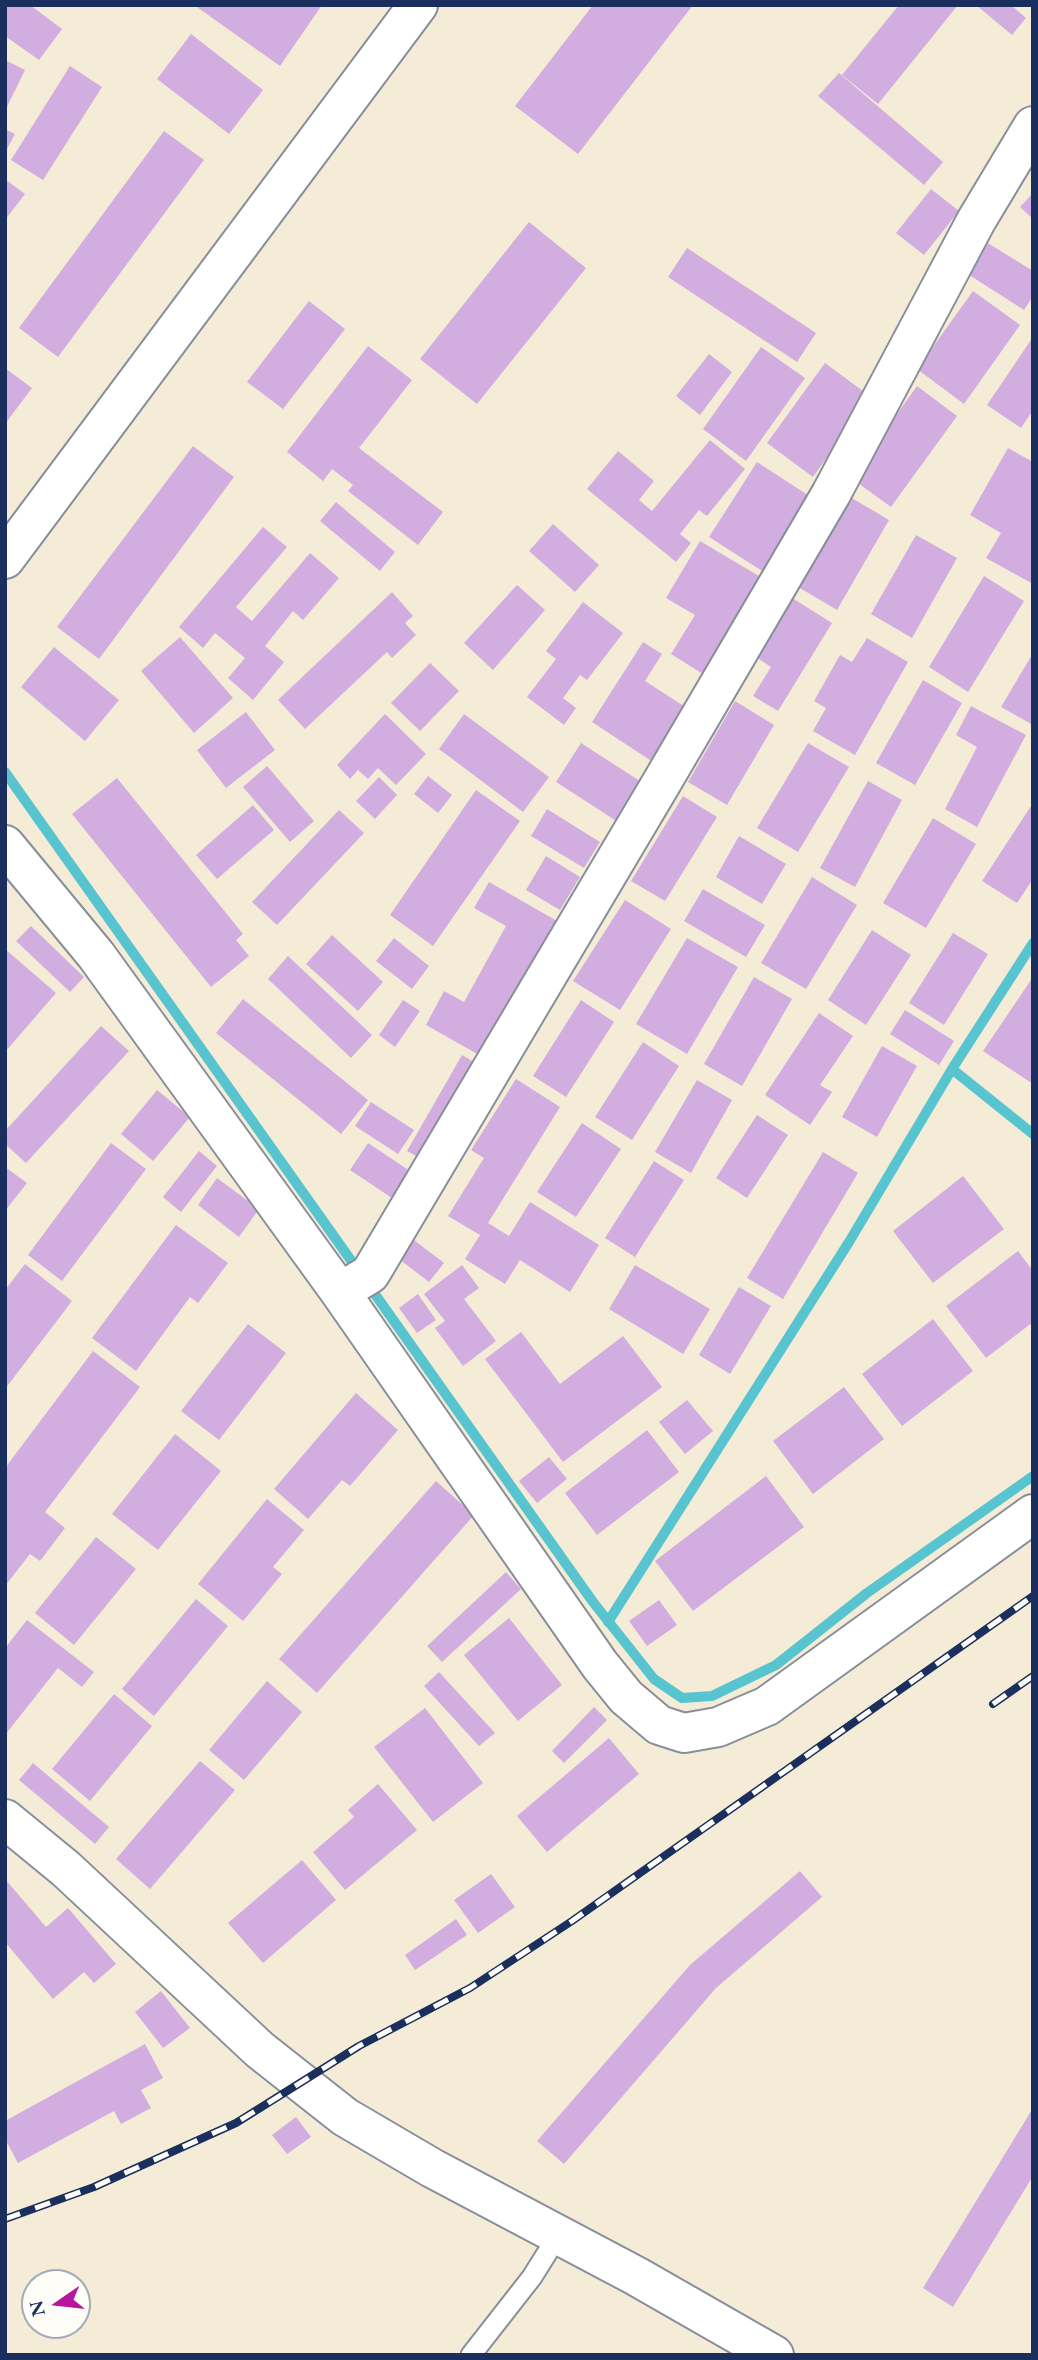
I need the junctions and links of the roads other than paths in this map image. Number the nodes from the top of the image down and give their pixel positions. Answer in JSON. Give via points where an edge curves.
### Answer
{"nodes":[{"id":1,"x":418,"y":5,"type":"edge"},
{"id":2,"x":1033,"y":126,"type":"edge"},
{"id":3,"x":5,"y":559,"type":"edge"},
{"id":4,"x":5,"y":845,"type":"edge"},
{"id":5,"x":355,"y":1283,"type":"junction"},
{"id":6,"x":1033,"y":1514,"type":"edge"},
{"id":7,"x":5,"y":1819,"type":"edge"},
{"id":8,"x":559,"y":2234,"type":"junction"},
{"id":9,"x":471,"y":2355,"type":"edge"},
{"id":10,"x":774,"y":2355,"type":"edge"}],
"edges":[{"from":1,"to":3,"type":"street"},
{"from":2,"to":5,"type":"street","via":[[976,221],[831,494]]},
{"from":4,"to":5,"type":"street"},
{"from":5,"to":6,"type":"street","via":[[600,1665],[626,1697],[659,1725],[684,1733],[718,1727],[767,1706]]},
{"from":7,"to":8,"type":"street","via":[[66,1869],[260,2050],[345,2117]]},
{"from":8,"to":9,"type":"lane"},
{"from":8,"to":10,"type":"street"}]}
